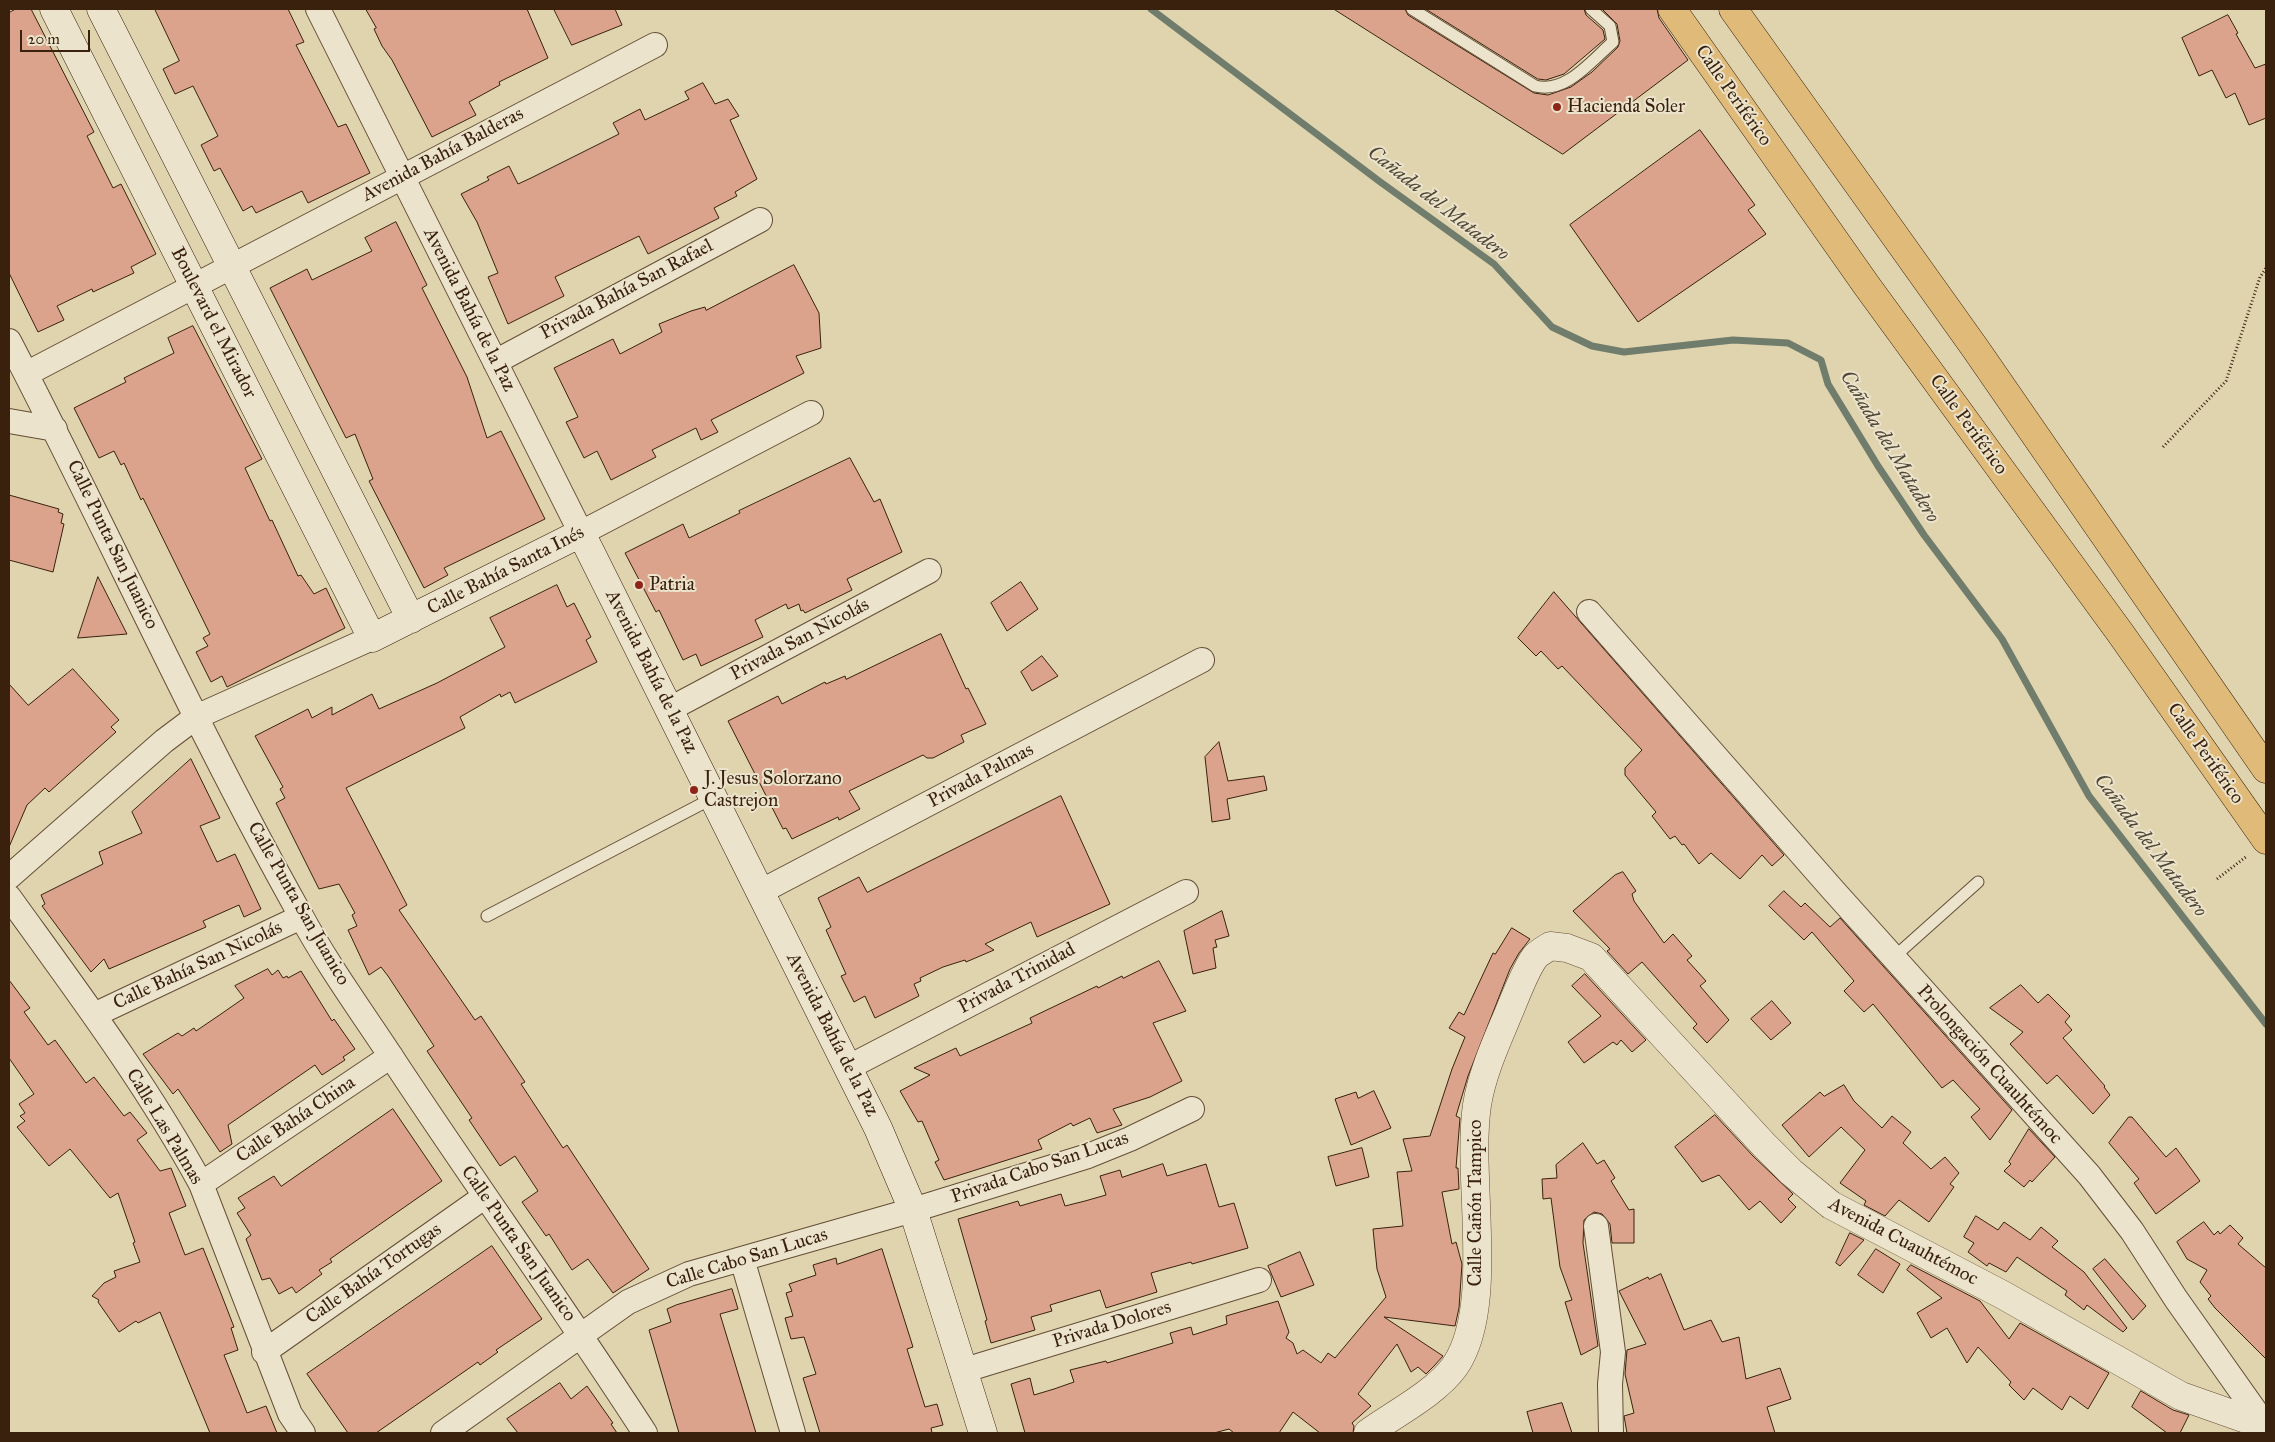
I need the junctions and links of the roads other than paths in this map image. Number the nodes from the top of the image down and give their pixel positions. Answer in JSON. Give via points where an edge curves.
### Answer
{"nodes":[{"id":1,"x":54,"y":9,"type":"edge"},
{"id":2,"x":101,"y":9,"type":"edge"},
{"id":3,"x":318,"y":9,"type":"edge"},
{"id":4,"x":1412,"y":9,"type":"edge"},
{"id":5,"x":1591,"y":9,"type":"edge"},
{"id":6,"x":1672,"y":9,"type":"edge"},
{"id":7,"x":1733,"y":9,"type":"edge"},
{"id":8,"x":654,"y":45,"type":"dead end"},
{"id":9,"x":402,"y":177,"type":"junction"},
{"id":10,"x":760,"y":220,"type":"dead end"},
{"id":11,"x":232,"y":266,"type":"junction"},
{"id":12,"x":194,"y":286,"type":"junction"},
{"id":13,"x":9,"y":341,"type":"edge"},
{"id":14,"x":495,"y":362,"type":"junction"},
{"id":15,"x":26,"y":374,"type":"junction"},
{"id":16,"x":811,"y":413,"type":"dead end"},
{"id":17,"x":9,"y":421,"type":"edge"},
{"id":18,"x":55,"y":429,"type":"junction"},
{"id":19,"x":581,"y":533,"type":"junction"},
{"id":20,"x":929,"y":571,"type":"dead end"},
{"id":21,"x":1589,"y":612,"type":"dead end"},
{"id":22,"x":411,"y":619,"type":"junction"},
{"id":23,"x":372,"y":638,"type":"junction"},
{"id":24,"x":1202,"y":660,"type":"dead end"},
{"id":25,"x":670,"y":708,"type":"junction"},
{"id":26,"x":196,"y":718,"type":"junction"},
{"id":27,"x":2266,"y":769,"type":"edge"},
{"id":28,"x":714,"y":798,"type":"junction"},
{"id":29,"x":2259,"y":846,"type":"edge"},
{"id":30,"x":9,"y":877,"type":"edge"},
{"id":31,"x":1978,"y":882,"type":"dead end"},
{"id":32,"x":760,"y":892,"type":"junction"},
{"id":33,"x":1186,"y":892,"type":"dead end"},
{"id":34,"x":9,"y":897,"type":"edge"},
{"id":35,"x":487,"y":916,"type":"dead end"},
{"id":36,"x":301,"y":917,"type":"junction"},
{"id":37,"x":1550,"y":946,"type":"joint"},
{"id":38,"x":1893,"y":958,"type":"junction"},
{"id":39,"x":94,"y":1015,"type":"junction"},
{"id":40,"x":391,"y":1056,"type":"junction"},
{"id":41,"x":849,"y":1067,"type":"junction"},
{"id":42,"x":1192,"y":1109,"type":"dead end"},
{"id":43,"x":200,"y":1184,"type":"junction"},
{"id":44,"x":484,"y":1197,"type":"junction"},
{"id":45,"x":914,"y":1210,"type":"junction"},
{"id":46,"x":1596,"y":1226,"type":"dead end"},
{"id":47,"x":742,"y":1259,"type":"junction"},
{"id":48,"x":1258,"y":1280,"type":"dead end"},
{"id":49,"x":582,"y":1335,"type":"junction"},
{"id":50,"x":264,"y":1352,"type":"junction"},
{"id":51,"x":965,"y":1370,"type":"junction"},
{"id":52,"x":2265,"y":1425,"type":"edge"},
{"id":53,"x":303,"y":1433,"type":"edge"},
{"id":54,"x":443,"y":1433,"type":"edge"},
{"id":55,"x":645,"y":1433,"type":"edge"},
{"id":56,"x":793,"y":1433,"type":"edge"},
{"id":57,"x":983,"y":1433,"type":"edge"},
{"id":58,"x":1368,"y":1433,"type":"edge"},
{"id":59,"x":1611,"y":1433,"type":"edge"}],
"edges":[{"from":1,"to":12,"type":"main road","name":"Boulevard el Mirador"},
{"from":2,"to":11,"type":"main road"},
{"from":3,"to":9,"type":"street","name":"Avenida Bahía de la Paz"},
{"from":4,"to":5,"type":"lane","via":[[1535,86],[1547,89],[1559,86],[1575,75],[1613,42],[1610,26]]},
{"from":6,"to":29,"type":"highway","name":"Calle Periférico","via":[[1867,286],[2121,634]]},
{"from":7,"to":27,"type":"highway","via":[[1975,348]]},
{"from":8,"to":9,"type":"street","name":"Avenida Bahía Balderas"},
{"from":9,"to":11,"type":"street","name":"Avenida Bahía Balderas"},
{"from":9,"to":14,"type":"street","name":"Avenida Bahía de la Paz"},
{"from":10,"to":14,"type":"street","name":"Privada Bahía San Rafael"},
{"from":11,"to":12,"type":"street","name":"Avenida Bahía Balderas"},
{"from":11,"to":22,"type":"main road"},
{"from":12,"to":15,"type":"street","name":"Avenida Bahía Balderas"},
{"from":12,"to":23,"type":"main road","name":"Boulevard el Mirador"},
{"from":13,"to":15,"type":"street","name":"Calle Punta San Juanico"},
{"from":14,"to":19,"type":"street","name":"Avenida Bahía de la Paz"},
{"from":15,"to":18,"type":"street","name":"Calle Punta San Juanico"},
{"from":16,"to":19,"type":"street","name":"Calle Bahía Santa Inés"},
{"from":17,"to":18,"type":"street"},
{"from":18,"to":26,"type":"street","name":"Calle Punta San Juanico"},
{"from":19,"to":22,"type":"main road","name":"Calle Bahía Santa Inés"},
{"from":19,"to":25,"type":"main road","name":"Avenida Bahía de la Paz"},
{"from":20,"to":25,"type":"street","name":"Privada San Nicolás"},
{"from":21,"to":38,"type":"street","name":"Prolongación Cuauhtémoc"},
{"from":22,"to":23,"type":"main road","name":"Calle Bahía Santa Inés"},
{"from":23,"to":26,"type":"street","name":"Calle Bahía Santa Inés"},
{"from":24,"to":32,"type":"street","name":"Privada Palmas"},
{"from":25,"to":28,"type":"main road","name":"Avenida Bahía de la Paz"},
{"from":26,"to":30,"type":"street","via":[[164,741]]},
{"from":26,"to":36,"type":"street","name":"Calle Punta San Juanico"},
{"from":28,"to":32,"type":"main road","name":"Avenida Bahía de la Paz"},
{"from":28,"to":35,"type":"lane"},
{"from":31,"to":38,"type":"lane"},
{"from":32,"to":41,"type":"main road","name":"Avenida Bahía de la Paz"},
{"from":33,"to":41,"type":"street","name":"Privada Trinidad"},
{"from":34,"to":39,"type":"street","name":"Calle Las Palmas"},
{"from":36,"to":39,"type":"street","name":"Calle Bahía San Nicolás"},
{"from":36,"to":40,"type":"street","name":"Calle Punta San Juanico"},
{"from":37,"to":52,"type":"main road","name":"Avenida Cuauhtémoc","via":[[1591,957],[1764,1145],[1831,1206],[2003,1295],[2181,1396]]},
{"from":37,"to":58,"type":"main road","name":"Calle Cañón Tampico","via":[[1535,957],[1515,999],[1492,1052],[1477,1104],[1473,1166],[1477,1281],[1471,1328],[1455,1366],[1424,1396]]},
{"from":38,"to":52,"type":"street","name":"Prolongación Cuauhtémoc","via":[[2089,1176],[2132,1231]]},
{"from":39,"to":43,"type":"street","name":"Calle Las Palmas","via":[[171,1132]]},
{"from":40,"to":43,"type":"street","name":"Calle Bahía China"},
{"from":40,"to":44,"type":"street","name":"Calle Punta San Juanico"},
{"from":41,"to":45,"type":"main road","name":"Avenida Bahía de la Paz"},
{"from":42,"to":45,"type":"street","name":"Privada Cabo San Lucas","via":[[1088,1156]]},
{"from":43,"to":50,"type":"street","name":"Calle Las Palmas"},
{"from":44,"to":49,"type":"street","name":"Calle Punta San Juanico"},
{"from":44,"to":50,"type":"street","name":"Calle Bahía Tortugas"},
{"from":45,"to":47,"type":"street","name":"Calle Cabo San Lucas"},
{"from":45,"to":51,"type":"main road","name":"Avenida Bahía de la Paz"},
{"from":46,"to":59,"type":"street","via":[[1613,1352]]},
{"from":47,"to":49,"type":"street","name":"Calle Cabo San Lucas","via":[[689,1274],[656,1288],[628,1302]]},
{"from":47,"to":56,"type":"street"},
{"from":48,"to":51,"type":"street","name":"Privada Dolores"},
{"from":49,"to":54,"type":"street","name":"Calle Cabo San Lucas"},
{"from":49,"to":55,"type":"street","name":"Calle Punta San Juanico"},
{"from":50,"to":53,"type":"street","name":"Calle Las Palmas","via":[[290,1414]]},
{"from":51,"to":57,"type":"main road","name":"Avenida Bahía de la Paz"}]}
